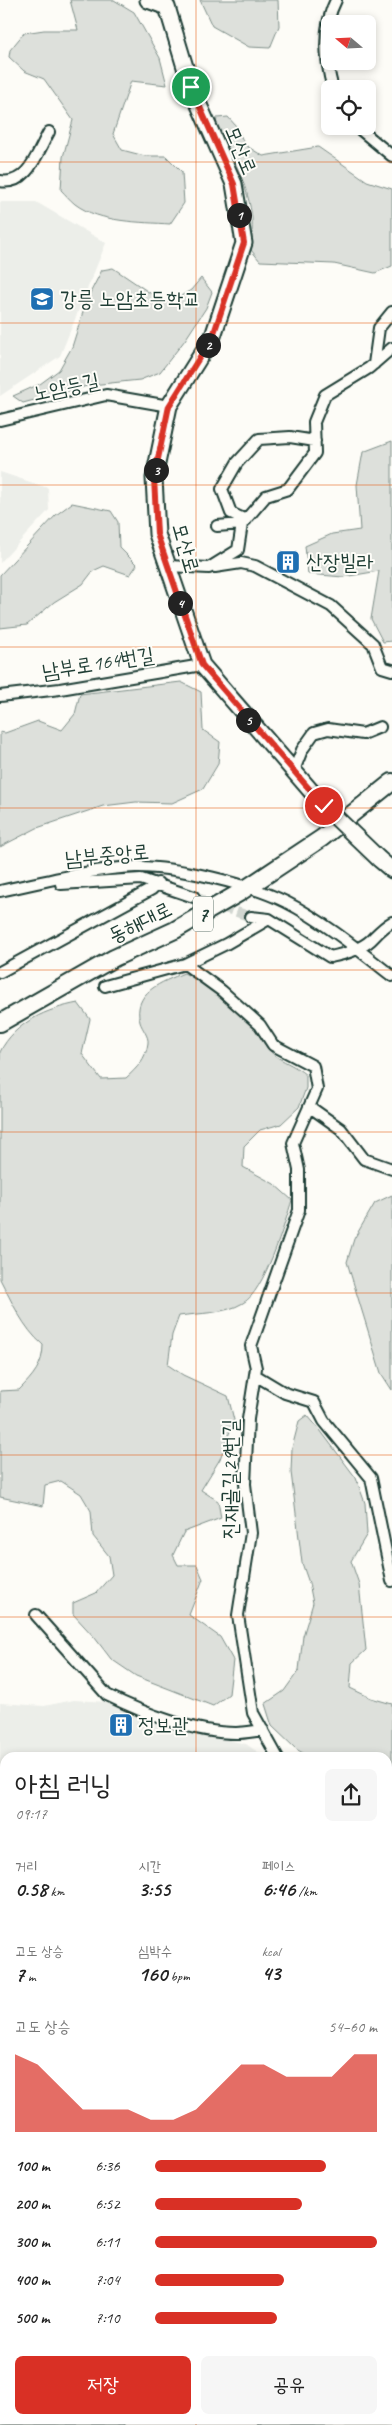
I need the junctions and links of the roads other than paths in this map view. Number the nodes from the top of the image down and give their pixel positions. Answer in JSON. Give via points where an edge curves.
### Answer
{"nodes":[{"id":1,"x":148,"y":0,"type":"edge"},
{"id":2,"x":336,"y":0,"type":"edge"},
{"id":3,"x":167,"y":3,"type":"edge"},
{"id":4,"x":332,"y":80,"type":"edge"},
{"id":5,"x":49,"y":132,"type":"dead end"},
{"id":6,"x":367,"y":135,"type":"edge"},
{"id":7,"x":392,"y":156,"type":"edge"},
{"id":8,"x":0,"y":181,"type":"edge"},
{"id":9,"x":392,"y":312,"type":"edge"},
{"id":10,"x":392,"y":348,"type":"edge"},
{"id":11,"x":374,"y":364,"type":"junction"},
{"id":12,"x":169,"y":406,"type":"junction"},
{"id":13,"x":0,"y":420,"type":"edge"},
{"id":14,"x":315,"y":441,"type":"junction"},
{"id":15,"x":244,"y":522,"type":"junction"},
{"id":16,"x":217,"y":526,"type":"dead end"},
{"id":17,"x":168,"y":566,"type":"junction"},
{"id":18,"x":209,"y":568,"type":"junction"},
{"id":19,"x":202,"y":665,"type":"junction"},
{"id":20,"x":392,"y":670,"type":"edge"},
{"id":21,"x":0,"y":696,"type":"edge"},
{"id":22,"x":380,"y":727,"type":"dead end"},
{"id":23,"x":293,"y":773,"type":"junction"},
{"id":24,"x":392,"y":782,"type":"edge"},
{"id":25,"x":392,"y":870,"type":"edge"},
{"id":26,"x":158,"y":883,"type":"junction"},
{"id":27,"x":247,"y":888,"type":"junction"},
{"id":28,"x":194,"y":897,"type":"tunnel mouth"},
{"id":29,"x":251,"y":917,"type":"tunnel mouth"},
{"id":30,"x":269,"y":919,"type":"junction"},
{"id":31,"x":392,"y":922,"type":"edge"},
{"id":32,"x":357,"y":949,"type":"junction"},
{"id":33,"x":185,"y":964,"type":"junction"},
{"id":34,"x":0,"y":972,"type":"edge"},
{"id":35,"x":392,"y":976,"type":"edge"},
{"id":36,"x":105,"y":986,"type":"dead end"},
{"id":37,"x":0,"y":1023,"type":"edge"},
{"id":38,"x":310,"y":1107,"type":"junction"},
{"id":39,"x":392,"y":1169,"type":"edge"},
{"id":40,"x":255,"y":1375,"type":"junction"},
{"id":41,"x":392,"y":1581,"type":"edge"},
{"id":42,"x":36,"y":1615,"type":"dead end"},
{"id":43,"x":263,"y":1730,"type":"junction"},
{"id":44,"x":275,"y":1752,"type":"edge"}],
"edges":[{"from":1,"to":3,"type":"street"},
{"from":2,"to":4,"type":"street","via":[[328,16],[327,50]]},
{"from":3,"to":12,"type":"street","name":"모산로","via":[[191,87],[234,184],[244,243],[213,336]]},
{"from":5,"to":8,"type":"street","via":[[24,176],[9,183]]},
{"from":6,"to":7,"type":"street"},
{"from":9,"to":11,"type":"street","via":[[379,328]]},
{"from":10,"to":11,"type":"street"},
{"from":11,"to":14,"type":"street","via":[[325,394],[314,422]]},
{"from":12,"to":13,"type":"street","name":"노암등길","via":[[106,395]]},
{"from":12,"to":17,"type":"street","name":"모산로","via":[[154,478],[157,534]]},
{"from":14,"to":15,"type":"street","via":[[315,453],[288,489],[266,496]]},
{"from":14,"to":15,"type":"street","via":[[290,437],[259,439],[237,463],[222,490],[231,513]]},
{"from":15,"to":16,"type":"street"},
{"from":15,"to":18,"type":"street","via":[[238,550]]},
{"from":17,"to":18,"type":"street"},
{"from":17,"to":19,"type":"street","name":"모산로"},
{"from":18,"to":20,"type":"street","via":[[241,563],[255,566],[318,598],[373,644],[382,667]]},
{"from":19,"to":21,"type":"street","name":"남부로164번길"},
{"from":19,"to":23,"type":"street","name":"모산로"},
{"from":22,"to":23,"type":"street","via":[[363,734],[328,729],[314,733],[302,750]]},
{"from":23,"to":25,"type":"street","name":"모산로","bridge":true},
{"from":24,"to":27,"type":"main road","name":"동해대로","number":"7","via":[[322,838]]},
{"from":26,"to":27,"type":"street","name":"남부중앙로","via":[[141,879],[73,882],[0,891],[93,871],[136,867],[189,872]]},
{"from":26,"to":28,"type":"street","name":"남부중앙로"},
{"from":26,"to":34,"type":"street","via":[[152,890]]},
{"from":27,"to":32,"type":"street","via":[[286,902]]},
{"from":27,"to":37,"type":"main road","name":"동해대로","number":"7"},
{"from":29,"to":30,"type":"street"},
{"from":30,"to":32,"type":"street","via":[[330,957]]},
{"from":30,"to":33,"type":"street"},
{"from":31,"to":32,"type":"street"},
{"from":32,"to":35,"type":"street"},
{"from":33,"to":36,"type":"street"},
{"from":33,"to":38,"type":"street","name":"진재골길29번길","via":[[260,1025],[273,1046],[313,1066],[317,1089]]},
{"from":38,"to":39,"type":"street","via":[[341,1129],[364,1159]]},
{"from":38,"to":40,"type":"street","name":"진재골길29번길","via":[[293,1143],[299,1170],[300,1210],[251,1346]]},
{"from":40,"to":41,"type":"street","via":[[285,1393],[314,1402],[324,1421],[371,1478]]},
{"from":40,"to":43,"type":"street","name":"진재골길29번길","via":[[248,1419],[245,1484],[252,1533],[238,1615],[253,1713]]},
{"from":42,"to":43,"type":"street","via":[[107,1695],[122,1703],[200,1730],[236,1734]]},
{"from":43,"to":44,"type":"street","name":"진재골길29번길"}]}
